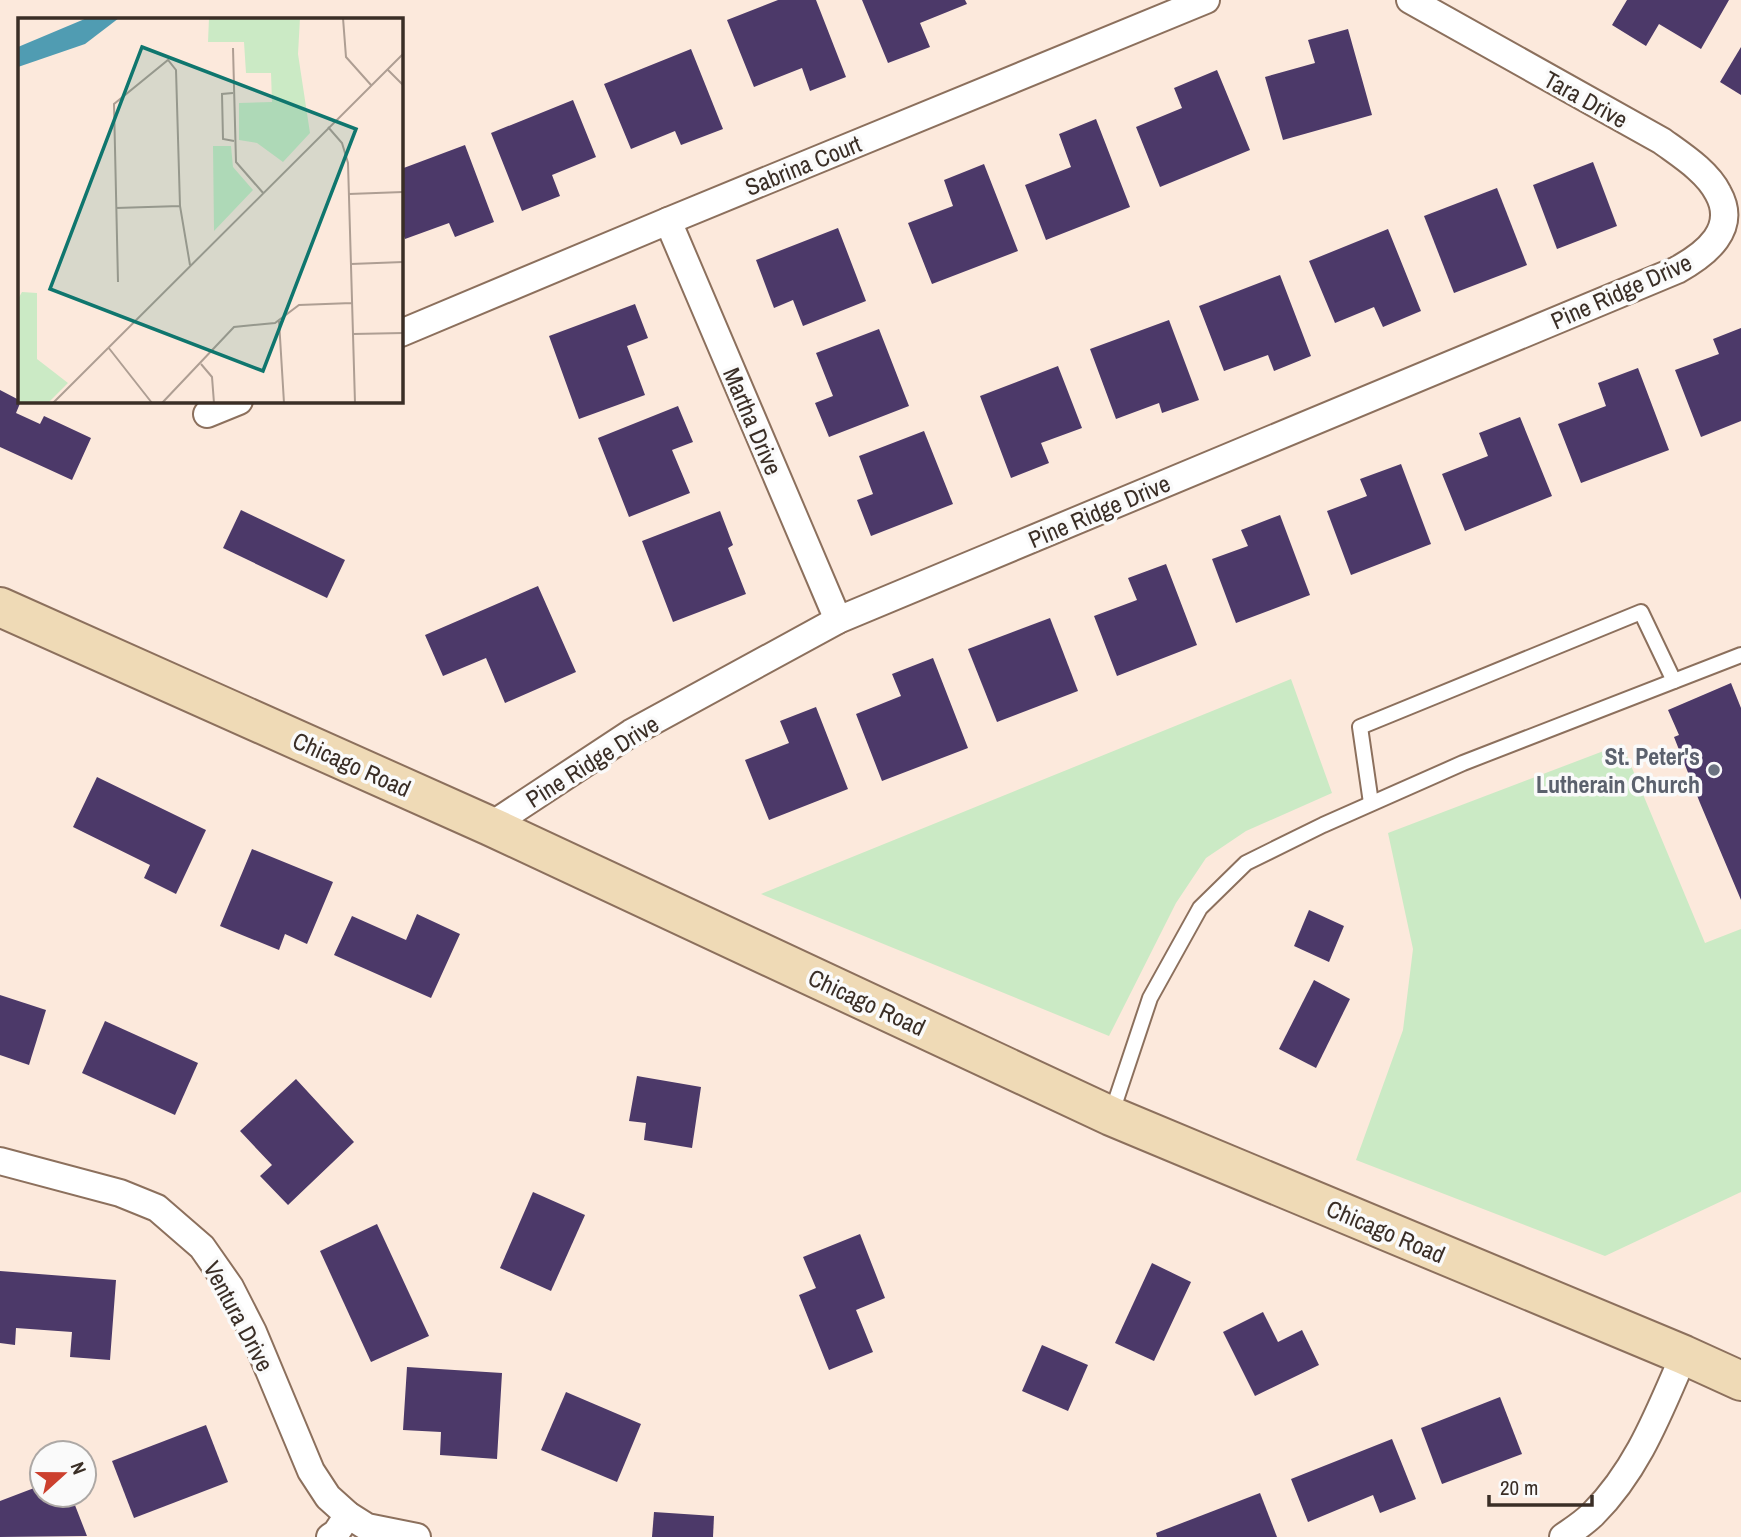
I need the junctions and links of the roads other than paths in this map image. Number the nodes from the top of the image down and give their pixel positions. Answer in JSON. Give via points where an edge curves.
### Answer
{"nodes":[{"id":1,"x":1206,"y":0,"type":"edge"},
{"id":2,"x":1410,"y":0,"type":"edge"},
{"id":3,"x":668,"y":221,"type":"junction"},
{"id":4,"x":1722,"y":230,"type":"joint"},
{"id":5,"x":402,"y":333,"type":"edge"},
{"id":6,"x":237,"y":402,"type":"edge"},
{"id":7,"x":207,"y":414,"type":"dead end"},
{"id":8,"x":0,"y":607,"type":"edge"},
{"id":9,"x":838,"y":620,"type":"junction"},
{"id":10,"x":1741,"y":654,"type":"edge"},
{"id":11,"x":1674,"y":681,"type":"junction"},
{"id":12,"x":1371,"y":803,"type":"junction"},
{"id":13,"x":490,"y":826,"type":"junction"},
{"id":14,"x":1111,"y":1116,"type":"junction"},
{"id":15,"x":0,"y":1161,"type":"edge"},
{"id":16,"x":1684,"y":1355,"type":"junction"},
{"id":17,"x":1741,"y":1381,"type":"edge"},
{"id":18,"x":348,"y":1515,"type":"junction"},
{"id":19,"x":330,"y":1537,"type":"edge"},
{"id":20,"x":416,"y":1537,"type":"edge"},
{"id":21,"x":1563,"y":1537,"type":"edge"}],
"edges":[{"from":1,"to":3,"type":"street","name":"Sabrina Court"},
{"from":2,"to":4,"type":"street","name":"Tara Drive","via":[[1662,141],[1698,169],[1718,193],[1725,211]]},
{"from":3,"to":5,"type":"street","name":"Sabrina Court"},
{"from":3,"to":9,"type":"street","name":"Martha Drive"},
{"from":4,"to":9,"type":"street","name":"Pine Ridge Drive","via":[[1696,260],[1677,270]]},
{"from":6,"to":7,"type":"street"},
{"from":8,"to":13,"type":"street","name":"Chicago Road"},
{"from":9,"to":13,"type":"street","name":"Pine Ridge Drive","via":[[631,733]]},
{"from":10,"to":11,"type":"lane"},
{"from":11,"to":12,"type":"lane","via":[[1463,762]]},
{"from":11,"to":12,"type":"lane","via":[[1641,612],[1360,727]]},
{"from":12,"to":14,"type":"lane","via":[[1246,863],[1200,908],[1150,998]]},
{"from":13,"to":14,"type":"street","name":"Chicago Road"},
{"from":14,"to":16,"type":"street","name":"Chicago Road"},
{"from":15,"to":18,"type":"street","name":"Ventura Drive","via":[[120,1193],[156,1208],[202,1247],[253,1332],[311,1471],[328,1497]]},
{"from":16,"to":17,"type":"street","name":"Chicago Road"},
{"from":16,"to":21,"type":"street","via":[[1643,1448],[1619,1485],[1592,1516]]},
{"from":18,"to":19,"type":"street"},
{"from":18,"to":20,"type":"street","name":"Ventura Drive","via":[[368,1527]]}]}
